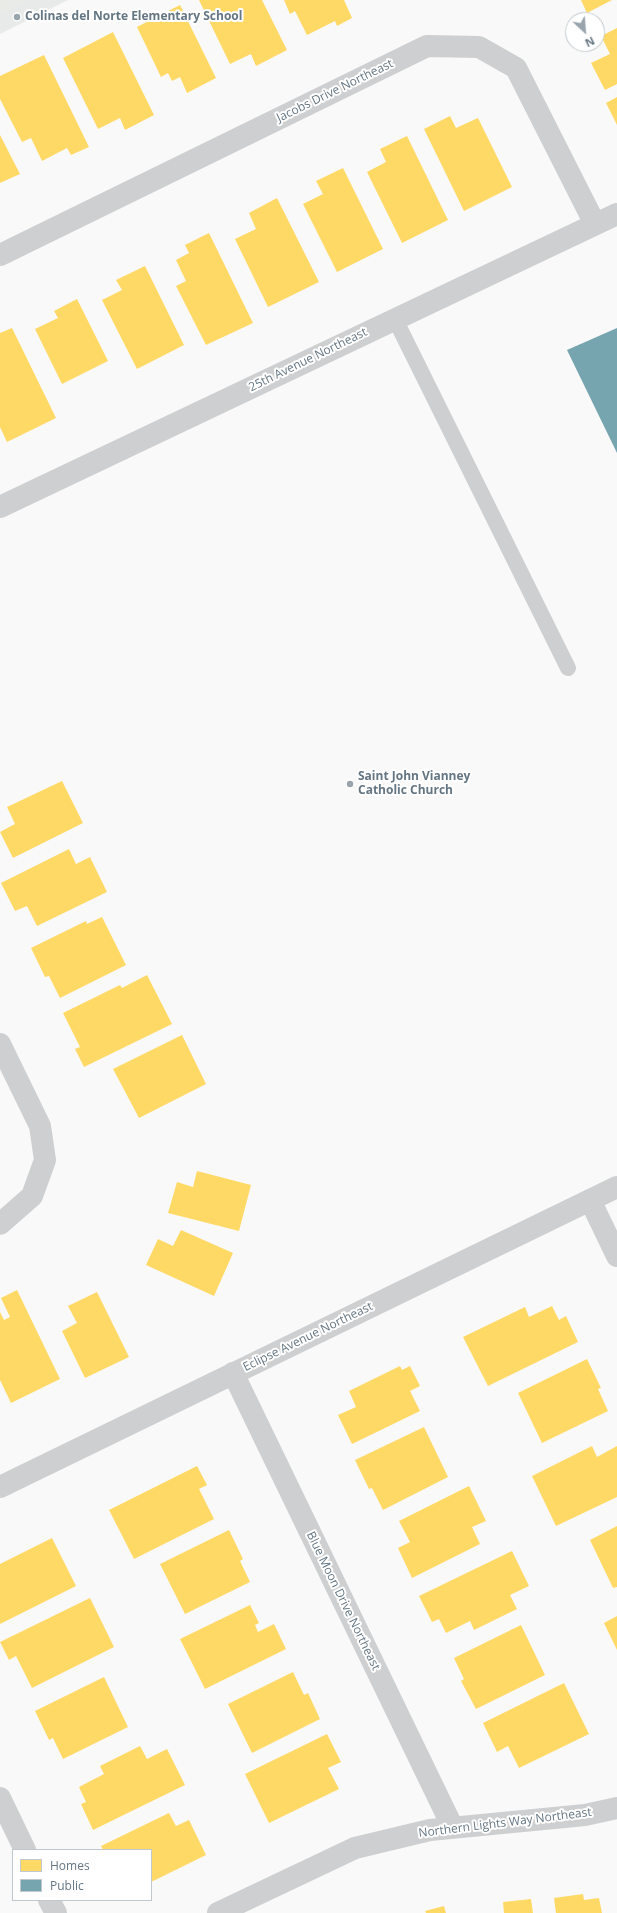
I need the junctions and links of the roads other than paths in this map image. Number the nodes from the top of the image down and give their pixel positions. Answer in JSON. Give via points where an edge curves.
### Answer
{"nodes":[{"id":1,"x":617,"y":214,"type":"edge"},
{"id":2,"x":595,"y":224,"type":"junction"},
{"id":3,"x":0,"y":255,"type":"edge"},
{"id":4,"x":395,"y":319,"type":"junction"},
{"id":5,"x":0,"y":507,"type":"edge"},
{"id":6,"x":568,"y":668,"type":"dead end"},
{"id":7,"x":0,"y":1044,"type":"edge"},
{"id":8,"x":617,"y":1187,"type":"edge"},
{"id":9,"x":590,"y":1200,"type":"junction"},
{"id":10,"x":0,"y":1224,"type":"edge"},
{"id":11,"x":617,"y":1256,"type":"edge"},
{"id":12,"x":233,"y":1373,"type":"junction"},
{"id":13,"x":0,"y":1487,"type":"edge"},
{"id":14,"x":0,"y":1798,"type":"edge"},
{"id":15,"x":617,"y":1808,"type":"edge"},
{"id":16,"x":453,"y":1828,"type":"junction"},
{"id":17,"x":25,"y":1849,"type":"edge"},
{"id":18,"x":50,"y":1901,"type":"edge"},
{"id":19,"x":56,"y":1913,"type":"edge"},
{"id":20,"x":218,"y":1913,"type":"edge"}],
"edges":[{"from":1,"to":2,"type":"street","name":"25th Avenue Northeast"},
{"from":2,"to":3,"type":"street","name":"Jacobs Drive Northeast","via":[[516,68],[478,46],[427,46]]},
{"from":2,"to":4,"type":"street","name":"25th Avenue Northeast"},
{"from":4,"to":5,"type":"street","name":"25th Avenue Northeast"},
{"from":4,"to":6,"type":"lane"},
{"from":7,"to":10,"type":"street","via":[[40,1126],[45,1160],[32,1196]]},
{"from":8,"to":9,"type":"street","name":"Eclipse Avenue Northeast"},
{"from":9,"to":11,"type":"street"},
{"from":9,"to":12,"type":"street","name":"Eclipse Avenue Northeast"},
{"from":12,"to":13,"type":"street","name":"Eclipse Avenue Northeast"},
{"from":12,"to":16,"type":"street","name":"Blue Moon Drive Northeast"},
{"from":14,"to":17,"type":"street"},
{"from":15,"to":16,"type":"street","name":"Northern Lights Way Northeast","via":[[585,1815]]},
{"from":16,"to":20,"type":"street","name":"Northern Lights Way Northeast","via":[[430,1830],[356,1848]]},
{"from":18,"to":19,"type":"street"}]}
